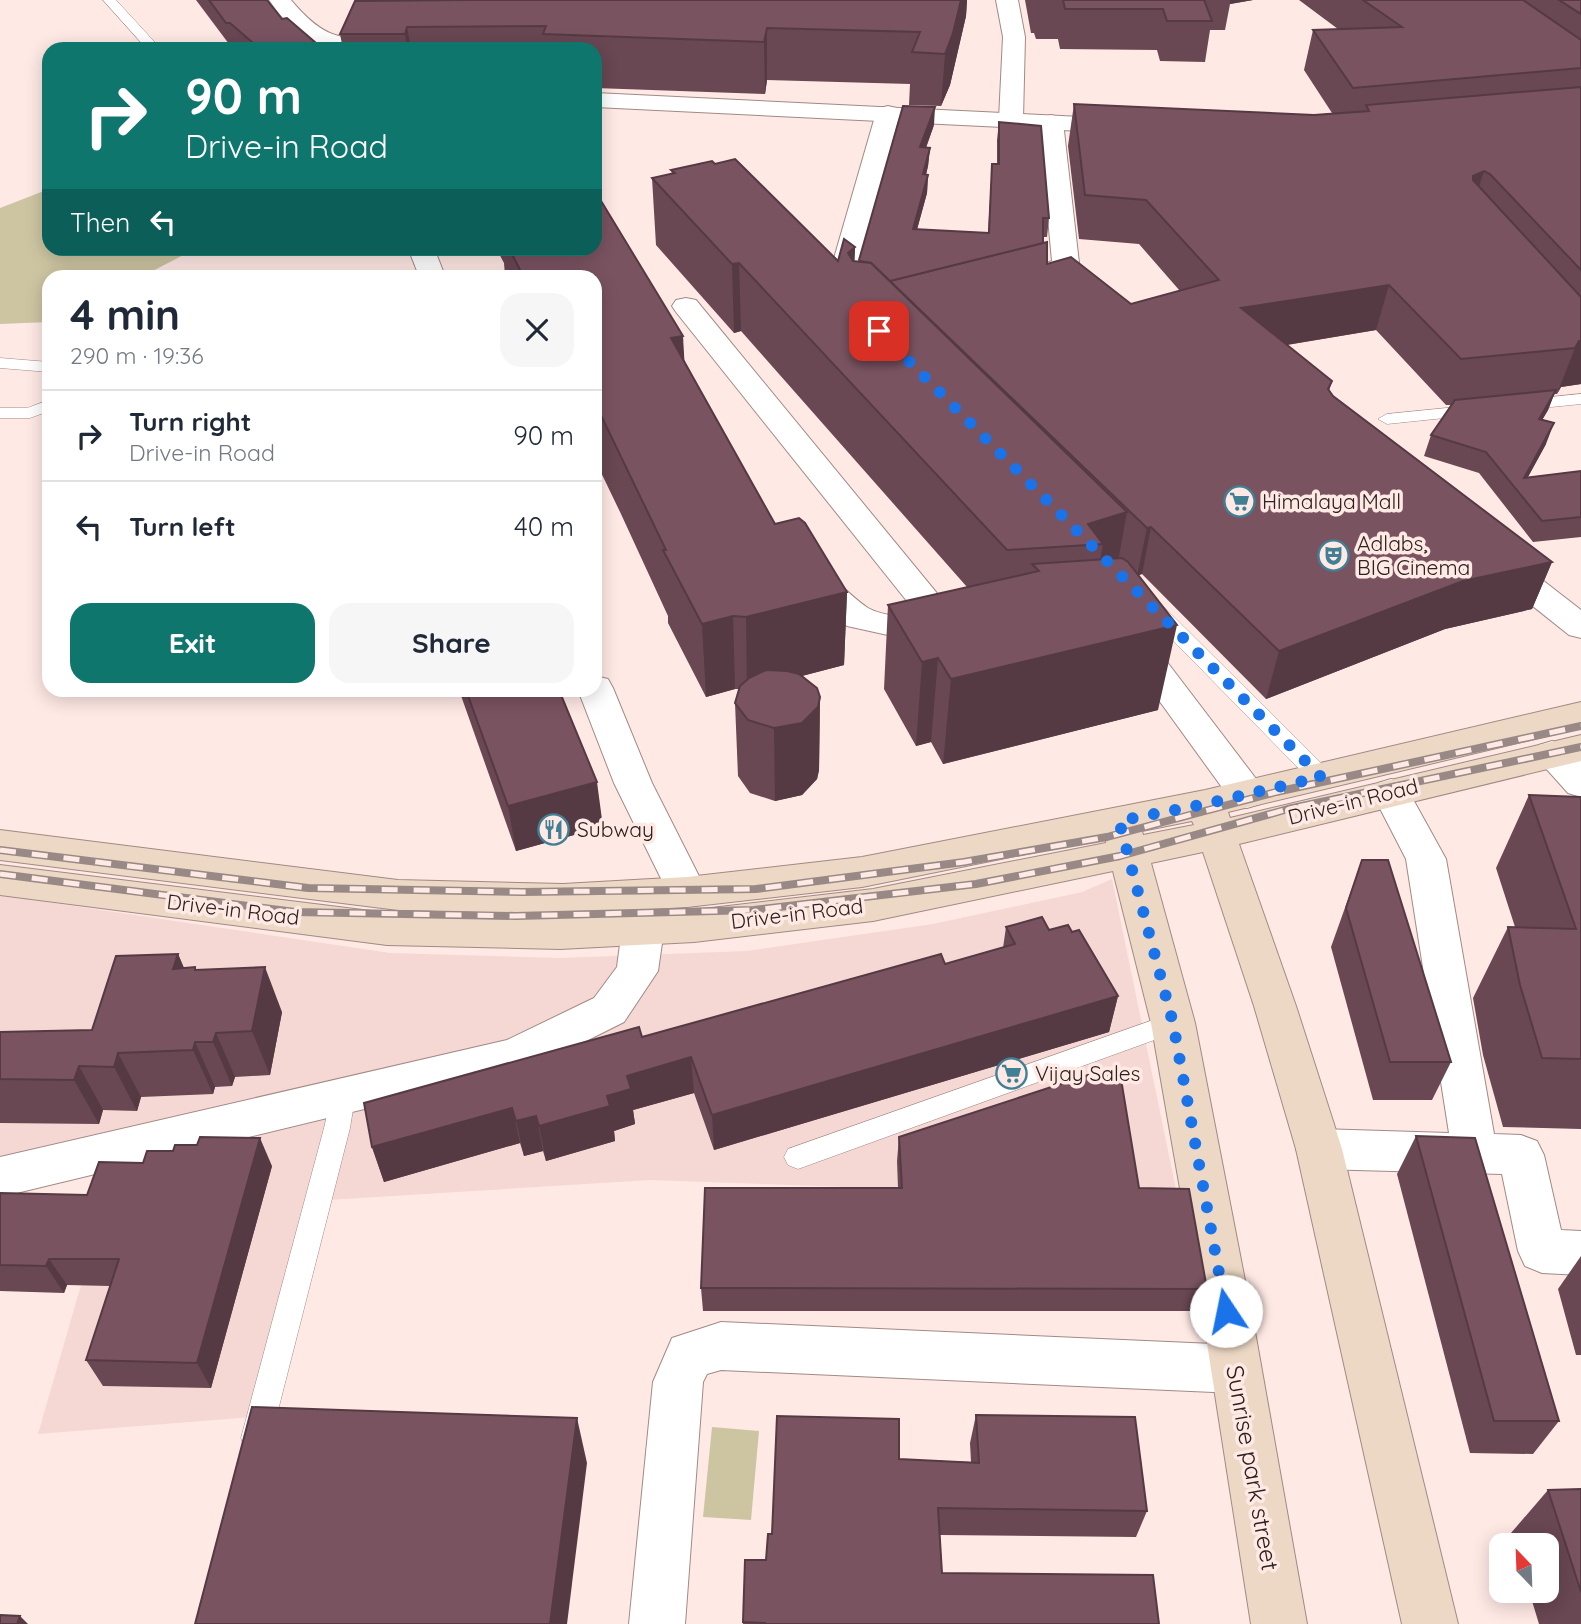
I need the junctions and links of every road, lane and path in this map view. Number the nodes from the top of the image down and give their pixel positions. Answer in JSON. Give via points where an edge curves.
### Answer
{"nodes":[{"id":1,"x":109,"y":0,"type":"edge"},
{"id":2,"x":280,"y":0,"type":"edge"},
{"id":3,"x":1007,"y":0,"type":"edge"},
{"id":4,"x":148,"y":42,"type":"edge"},
{"id":5,"x":326,"y":42,"type":"edge"},
{"id":6,"x":602,"y":100,"type":"edge"},
{"id":7,"x":888,"y":113,"type":"junction"},
{"id":8,"x":1011,"y":119,"type":"junction"},
{"id":9,"x":1051,"y":122,"type":"junction"},
{"id":10,"x":1144,"y":128,"type":"edge"},
{"id":11,"x":992,"y":288,"type":"edge"},
{"id":12,"x":686,"y":306,"type":"dead end"},
{"id":13,"x":864,"y":310,"type":"edge"},
{"id":14,"x":0,"y":363,"type":"edge"},
{"id":15,"x":42,"y":366,"type":"edge"},
{"id":16,"x":1581,"y":399,"type":"edge"},
{"id":17,"x":42,"y":408,"type":"edge"},
{"id":18,"x":0,"y":413,"type":"edge"},
{"id":19,"x":1387,"y":419,"type":"dead end"},
{"id":20,"x":1473,"y":543,"type":"edge"},
{"id":21,"x":787,"y":549,"type":"edge"},
{"id":22,"x":1144,"y":599,"type":"edge"},
{"id":23,"x":1581,"y":627,"type":"edge"},
{"id":24,"x":1104,"y":628,"type":"edge"},
{"id":25,"x":599,"y":697,"type":"edge"},
{"id":26,"x":1581,"y":715,"type":"edge"},
{"id":27,"x":1567,"y":751,"type":"edge"},
{"id":28,"x":1321,"y":777,"type":"junction"},
{"id":29,"x":1581,"y":783,"type":"edge"},
{"id":30,"x":1391,"y":793,"type":"junction"},
{"id":31,"x":1223,"y":811,"type":"junction"},
{"id":32,"x":1124,"y":837,"type":"junction"},
{"id":33,"x":0,"y":845,"type":"edge"},
{"id":34,"x":0,"y":880,"type":"edge"},
{"id":35,"x":687,"y":892,"type":"junction"},
{"id":36,"x":643,"y":929,"type":"junction"},
{"id":37,"x":1173,"y":1023,"type":"junction"},
{"id":38,"x":342,"y":1097,"type":"junction"},
{"id":39,"x":1319,"y":1149,"type":"junction"},
{"id":40,"x":1475,"y":1154,"type":"junction"},
{"id":41,"x":798,"y":1157,"type":"dead end"},
{"id":42,"x":0,"y":1177,"type":"edge"},
{"id":43,"x":1581,"y":1252,"type":"edge"},
{"id":44,"x":1236,"y":1369,"type":"junction"},
{"id":45,"x":250,"y":1463,"type":"edge"},
{"id":46,"x":657,"y":1624,"type":"edge"},
{"id":47,"x":1279,"y":1624,"type":"edge"},
{"id":48,"x":1430,"y":1624,"type":"edge"}],
"edges":[{"from":1,"to":4,"type":"lane"},
{"from":2,"to":5,"type":"street","via":[[300,26]]},
{"from":3,"to":8,"type":"street","via":[[1014,37]]},
{"from":6,"to":7,"type":"street"},
{"from":7,"to":8,"type":"street"},
{"from":7,"to":13,"type":"street","via":[[842,279],[846,295]]},
{"from":8,"to":9,"type":"street"},
{"from":9,"to":10,"type":"street"},
{"from":9,"to":11,"type":"street","via":[[1066,263]]},
{"from":12,"to":21,"type":"street","via":[[970,638],[859,618],[801,572]]},
{"from":14,"to":15,"type":"lane"},
{"from":16,"to":19,"type":"lane"},
{"from":17,"to":18,"type":"lane","via":[[30,413]]},
{"from":20,"to":23,"type":"street"},
{"from":22,"to":28,"type":"lane"},
{"from":24,"to":31,"type":"street","via":[[1115,628],[1133,641]]},
{"from":25,"to":35,"type":"street","via":[[633,783]]},
{"from":26,"to":28,"type":"main road","name":"Drive-in Road"},
{"from":27,"to":29,"type":"street"},
{"from":27,"to":30,"type":"main road","name":"Drive-in Road"},
{"from":28,"to":31,"type":"main road","name":"Drive-in Road"},
{"from":30,"to":31,"type":"main road","name":"Drive-in Road"},
{"from":30,"to":40,"type":"street","via":[[1426,859]]},
{"from":31,"to":32,"type":"main road","name":"Drive-in Road"},
{"from":31,"to":39,"type":"main road"},
{"from":32,"to":35,"type":"main road","name":"Drive-in Road"},
{"from":32,"to":36,"type":"main road","name":"Drive-in Road","via":[[873,905]]},
{"from":32,"to":37,"type":"main road","name":"Sunrise park street"},
{"from":33,"to":35,"type":"main road","name":"Drive-in Road","via":[[398,895],[563,899]]},
{"from":34,"to":36,"type":"main road","name":"Drive-in Road","via":[[387,929],[560,933]]},
{"from":36,"to":38,"type":"street","via":[[636,971],[609,1010],[516,1056]]},
{"from":37,"to":41,"type":"lane"},
{"from":37,"to":44,"type":"main road","name":"Sunrise park street"},
{"from":38,"to":42,"type":"street"},
{"from":38,"to":45,"type":"lane"},
{"from":39,"to":40,"type":"street"},
{"from":39,"to":48,"type":"main road"},
{"from":40,"to":43,"type":"street","via":[[1521,1155],[1542,1251]]},
{"from":44,"to":46,"type":"street","via":[[721,1346],[690,1355],[678,1382]]},
{"from":44,"to":47,"type":"main road","name":"Sunrise park street"}]}
